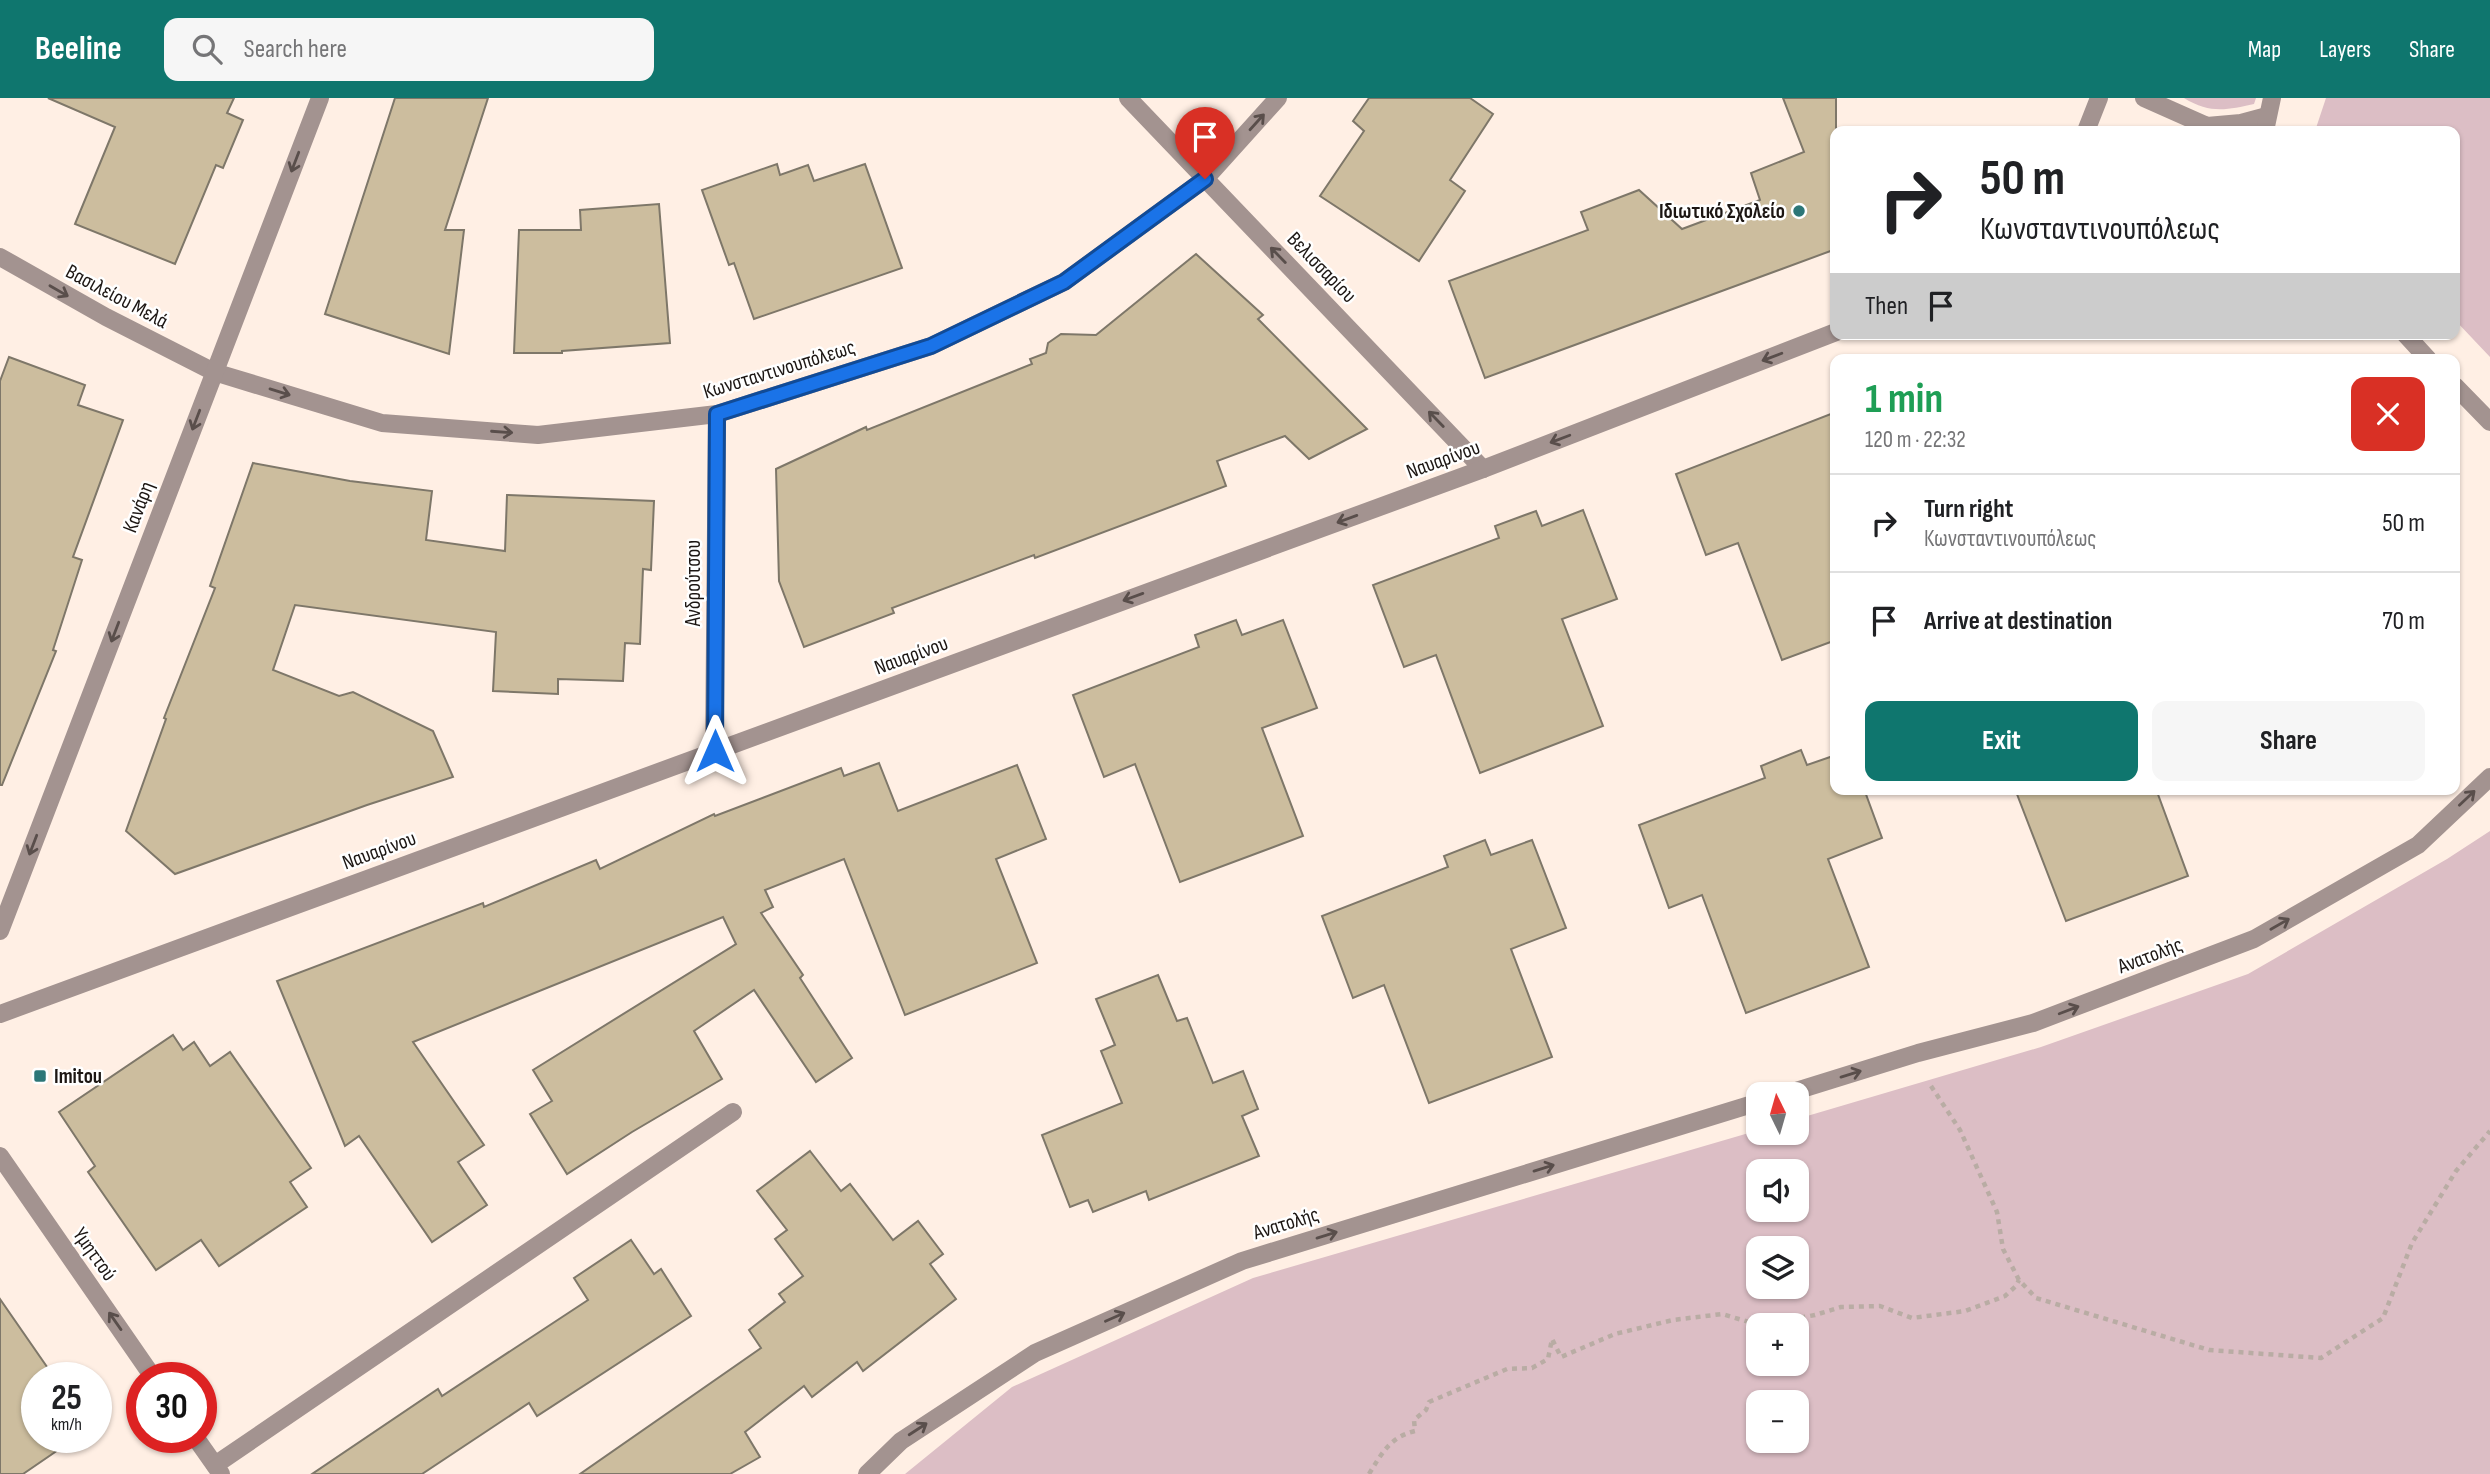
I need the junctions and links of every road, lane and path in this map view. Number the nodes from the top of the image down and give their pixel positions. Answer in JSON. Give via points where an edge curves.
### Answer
{"nodes":[{"id":1,"x":320,"y":98,"type":"edge"},
{"id":2,"x":1128,"y":98,"type":"edge"},
{"id":3,"x":1278,"y":98,"type":"edge"},
{"id":4,"x":2099,"y":98,"type":"edge"},
{"id":5,"x":2144,"y":98,"type":"edge"},
{"id":6,"x":2268,"y":115,"type":"edge"},
{"id":7,"x":2088,"y":126,"type":"edge"},
{"id":8,"x":1205,"y":179,"type":"junction"},
{"id":9,"x":0,"y":257,"type":"edge"},
{"id":10,"x":1830,"y":334,"type":"edge"},
{"id":11,"x":2411,"y":340,"type":"edge"},
{"id":12,"x":2423,"y":354,"type":"edge"},
{"id":13,"x":214,"y":372,"type":"junction"},
{"id":14,"x":2460,"y":391,"type":"edge"},
{"id":15,"x":717,"y":414,"type":"junction"},
{"id":16,"x":2490,"y":422,"type":"edge"},
{"id":17,"x":1483,"y":468,"type":"junction"},
{"id":18,"x":715,"y":751,"type":"junction"},
{"id":19,"x":2490,"y":776,"type":"edge"},
{"id":20,"x":0,"y":931,"type":"edge"},
{"id":21,"x":0,"y":1014,"type":"edge"},
{"id":22,"x":1918,"y":1053,"type":"junction"},
{"id":23,"x":1810,"y":1087,"type":"edge"},
{"id":24,"x":1746,"y":1106,"type":"edge"},
{"id":25,"x":733,"y":1112,"type":"dead end"},
{"id":26,"x":2490,"y":1131,"type":"edge"},
{"id":27,"x":0,"y":1156,"type":"edge"},
{"id":28,"x":2019,"y":1280,"type":"junction"},
{"id":29,"x":1809,"y":1316,"type":"edge"},
{"id":30,"x":1746,"y":1321,"type":"edge"},
{"id":31,"x":143,"y":1362,"type":"edge"},
{"id":32,"x":206,"y":1453,"type":"edge"},
{"id":33,"x":218,"y":1470,"type":"edge"},
{"id":34,"x":867,"y":1474,"type":"edge"},
{"id":35,"x":1369,"y":1474,"type":"edge"}],
"edges":[{"from":1,"to":13,"type":"street","name":"Κανάρη","one_way":true},
{"from":2,"to":8,"type":"street","name":"Βελισσαρίου"},
{"from":8,"to":3,"type":"street","name":"Κωνσταντινουπόλεως","one_way":true},
{"from":4,"to":7,"type":"street"},
{"from":5,"to":6,"type":"street","via":[[2207,126]]},
{"from":8,"to":15,"type":"street","name":"Κωνσταντινουπόλεως","via":[[1064,282],[931,346]]},
{"from":17,"to":8,"type":"street","name":"Βελισσαρίου","one_way":true},
{"from":9,"to":13,"type":"street","name":"Βασιλείου Μελά","one_way":true},
{"from":10,"to":17,"type":"street","name":"Ναυαρίνου","one_way":true},
{"from":11,"to":12,"type":"street"},
{"from":13,"to":15,"type":"street","name":"Κωνσταντινουπόλεως","one_way":true,"via":[[382,423],[538,435]]},
{"from":13,"to":20,"type":"street","name":"Κανάρη","one_way":true},
{"from":14,"to":16,"type":"street"},
{"from":15,"to":18,"type":"street","name":"Ανδρούτσου"},
{"from":17,"to":18,"type":"street","name":"Ναυαρίνου","one_way":true},
{"from":18,"to":21,"type":"street","name":"Ναυαρίνου"},
{"from":22,"to":19,"type":"street","name":"Ανατολής","one_way":true,"via":[[2033,1024],[2254,939],[2418,845]]},
{"from":23,"to":22,"type":"street","name":"Ανατολής","one_way":true},
{"from":22,"to":28,"type":"path","via":[[1920,1069],[1960,1130],[1997,1212],[2003,1249]]},
{"from":34,"to":24,"type":"street","name":"Ανατολής","one_way":true,"via":[[901,1440],[1035,1353],[1242,1261]]},
{"from":25,"to":33,"type":"street"},
{"from":26,"to":28,"type":"path","via":[[2456,1171],[2412,1243],[2383,1318],[2321,1358],[2209,1350],[2036,1298]]},
{"from":31,"to":27,"type":"street","name":"Υμηττού","one_way":true},
{"from":28,"to":29,"type":"path","via":[[2005,1296],[1965,1311],[1912,1318],[1880,1306],[1841,1307]]},
{"from":30,"to":35,"type":"path","via":[[1722,1314],[1673,1320],[1615,1334],[1561,1357],[1552,1339],[1549,1359],[1532,1368],[1507,1369],[1429,1402],[1414,1420],[1415,1431],[1399,1435]]},
{"from":32,"to":33,"type":"street"}]}
